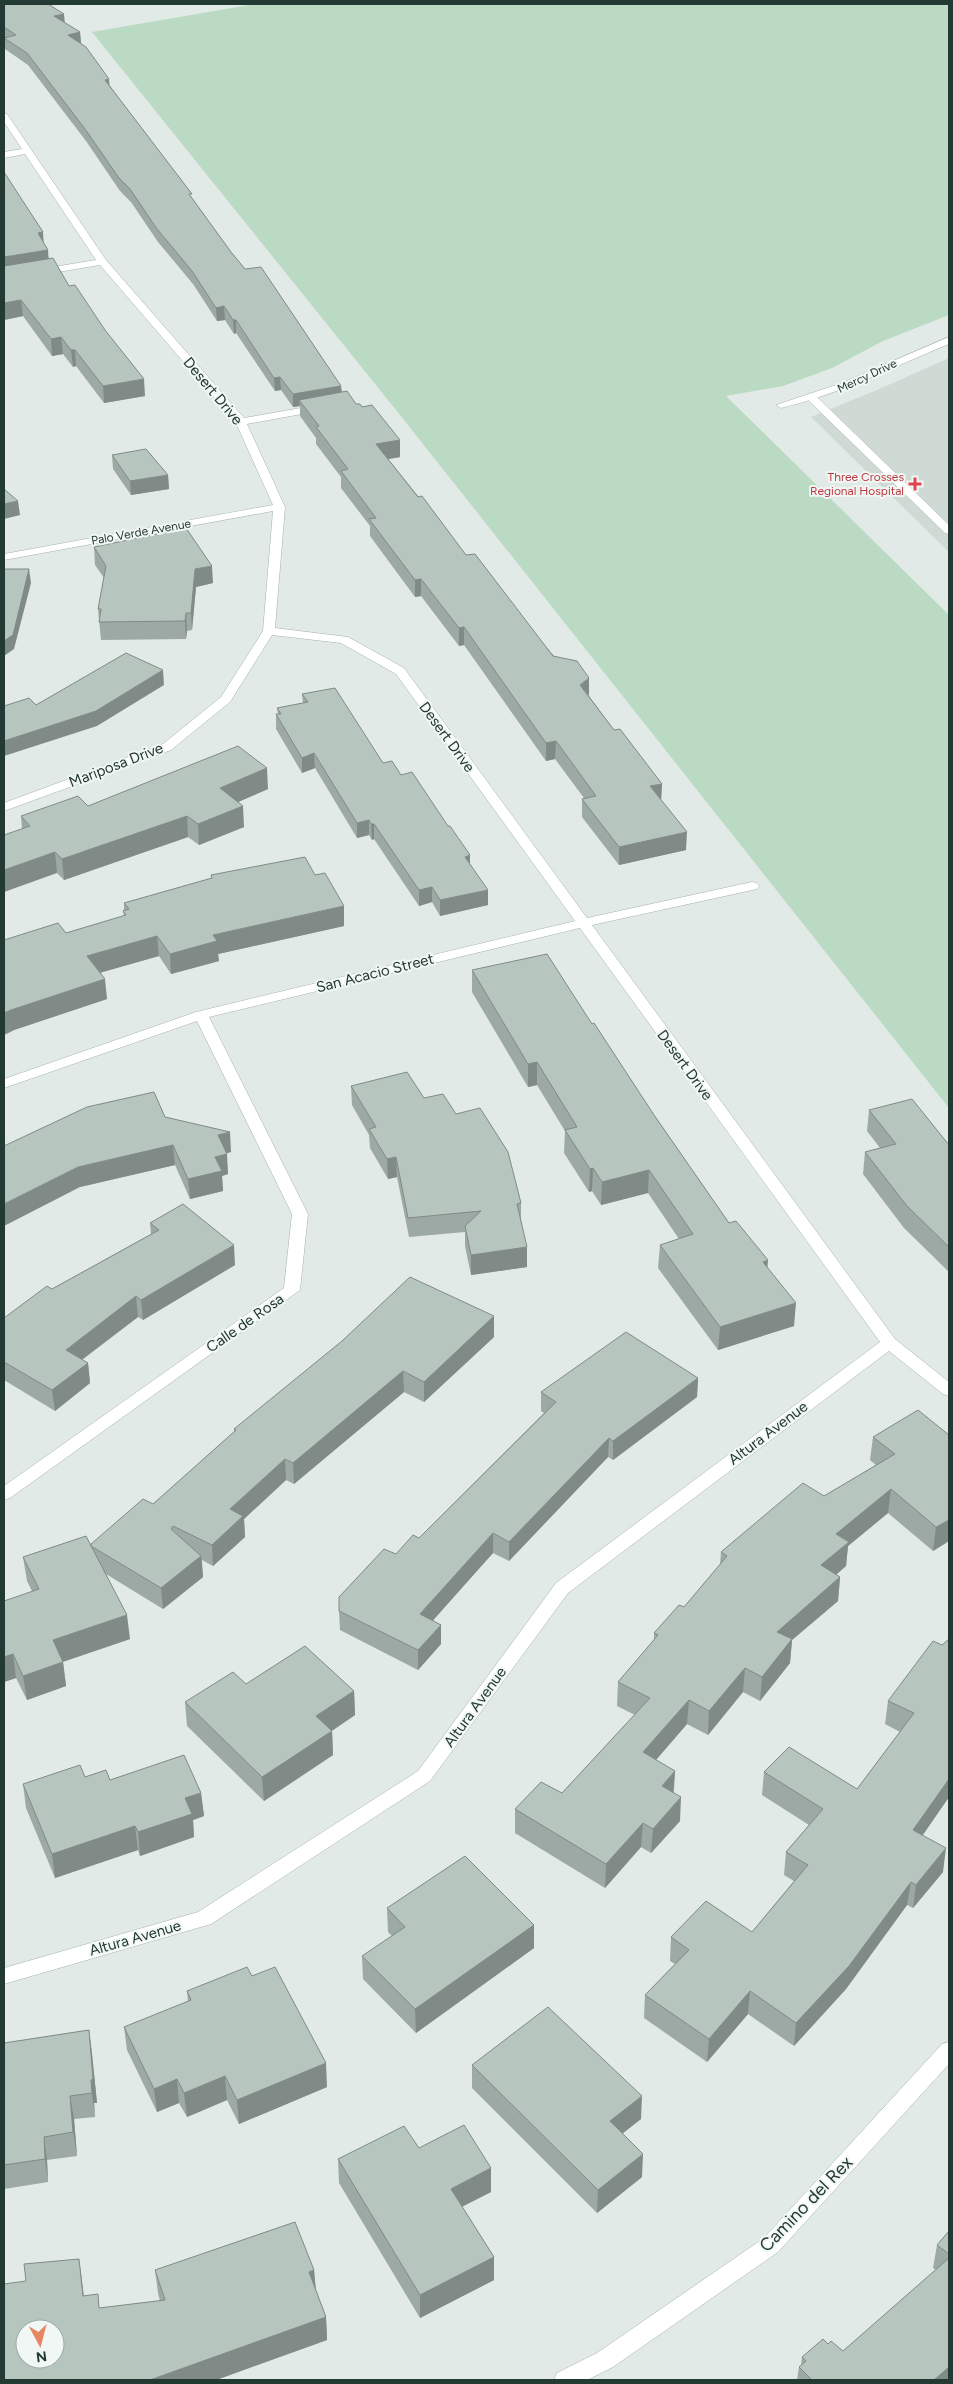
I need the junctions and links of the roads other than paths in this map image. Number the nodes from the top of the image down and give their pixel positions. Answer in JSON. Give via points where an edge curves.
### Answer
{"nodes":[{"id":1,"x":4,"y":116,"type":"edge"},
{"id":2,"x":26,"y":151,"type":"junction"},
{"id":3,"x":4,"y":155,"type":"edge"},
{"id":4,"x":102,"y":262,"type":"junction"},
{"id":5,"x":4,"y":278,"type":"edge"},
{"id":6,"x":949,"y":340,"type":"edge"},
{"id":7,"x":813,"y":399,"type":"junction"},
{"id":8,"x":782,"y":405,"type":"dead end"},
{"id":9,"x":328,"y":407,"type":"edge"},
{"id":10,"x":241,"y":422,"type":"junction"},
{"id":11,"x":279,"y":508,"type":"junction"},
{"id":12,"x":949,"y":531,"type":"edge"},
{"id":13,"x":4,"y":557,"type":"edge"},
{"id":14,"x":269,"y":631,"type":"junction"},
{"id":15,"x":4,"y":807,"type":"edge"},
{"id":16,"x":752,"y":886,"type":"dead end"},
{"id":17,"x":582,"y":923,"type":"junction"},
{"id":18,"x":201,"y":1016,"type":"junction"},
{"id":19,"x":4,"y":1084,"type":"edge"},
{"id":20,"x":889,"y":1343,"type":"junction"},
{"id":21,"x":949,"y":1390,"type":"edge"},
{"id":22,"x":4,"y":1494,"type":"edge"},
{"id":23,"x":4,"y":1976,"type":"edge"},
{"id":24,"x":949,"y":2050,"type":"edge"},
{"id":25,"x":565,"y":2380,"type":"edge"}],
"edges":[{"from":1,"to":2,"type":"street","name":"Desert Drive"},
{"from":2,"to":3,"type":"street"},
{"from":2,"to":4,"type":"street","name":"Desert Drive"},
{"from":4,"to":5,"type":"street"},
{"from":4,"to":10,"type":"street","name":"Desert Drive"},
{"from":6,"to":7,"type":"street","name":"Mercy Drive"},
{"from":7,"to":8,"type":"street","name":"Mercy Drive"},
{"from":7,"to":12,"type":"street"},
{"from":9,"to":10,"type":"street"},
{"from":10,"to":11,"type":"street","name":"Desert Drive"},
{"from":11,"to":13,"type":"street","name":"Palo Verde Avenue"},
{"from":11,"to":14,"type":"street","name":"Desert Drive"},
{"from":14,"to":15,"type":"street","name":"Mariposa Drive","via":[[226,699],[167,747]]},
{"from":14,"to":17,"type":"street","name":"Desert Drive","via":[[344,640],[400,671]]},
{"from":16,"to":17,"type":"street","name":"San Acacio Street"},
{"from":17,"to":18,"type":"street","name":"San Acacio Street"},
{"from":17,"to":20,"type":"street","name":"Desert Drive"},
{"from":18,"to":19,"type":"street","name":"San Acacio Street"},
{"from":18,"to":22,"type":"street","name":"Calle de Rosa","via":[[300,1214],[292,1290]]},
{"from":20,"to":21,"type":"street","name":"Desert Drive"},
{"from":20,"to":23,"type":"street","name":"Altura Avenue","via":[[562,1588],[424,1776],[204,1918]]},
{"from":24,"to":25,"type":"street","name":"Camino del Rex","via":[[771,2245],[605,2360]]}]}
